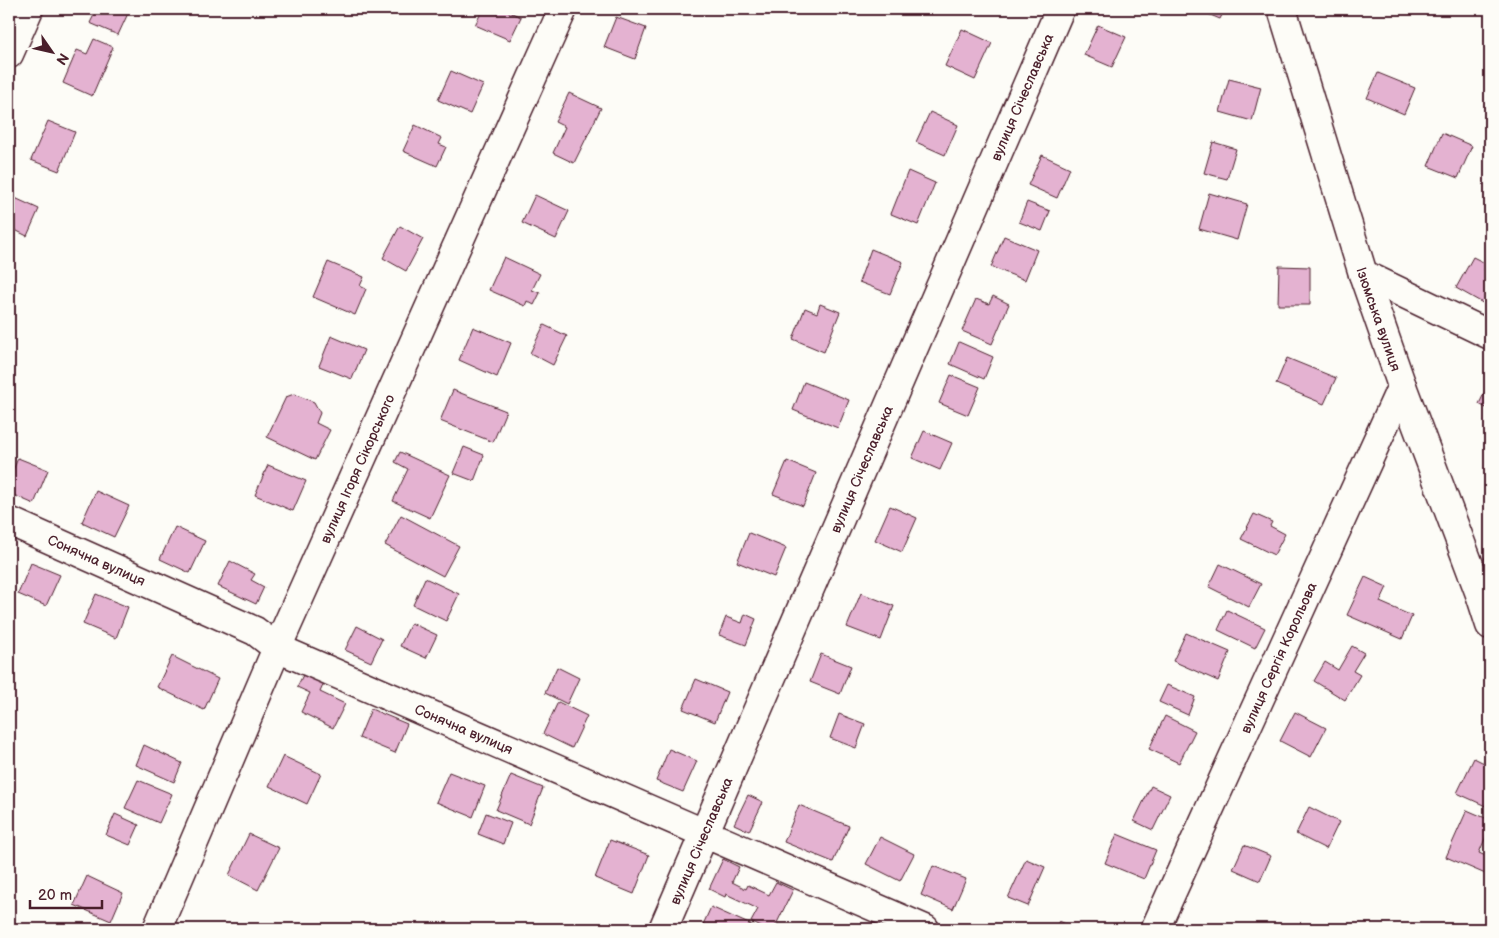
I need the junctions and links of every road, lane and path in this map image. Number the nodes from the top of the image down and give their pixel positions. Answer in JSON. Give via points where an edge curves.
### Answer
{"nodes":[{"id":1,"x":29,"y":9,"type":"edge"},
{"id":2,"x":563,"y":9,"type":"edge"},
{"id":3,"x":1060,"y":9,"type":"edge"},
{"id":4,"x":1282,"y":9,"type":"edge"},
{"id":5,"x":9,"y":54,"type":"edge"},
{"id":6,"x":1363,"y":274,"type":"junction"},
{"id":7,"x":1490,"y":335,"type":"edge"},
{"id":8,"x":1402,"y":386,"type":"junction"},
{"id":9,"x":9,"y":520,"type":"edge"},
{"id":10,"x":1485,"y":596,"type":"edge"},
{"id":11,"x":1490,"y":625,"type":"edge"},
{"id":12,"x":277,"y":648,"type":"junction"},
{"id":13,"x":706,"y":833,"type":"junction"},
{"id":14,"x":157,"y":929,"type":"edge"},
{"id":15,"x":663,"y":929,"type":"edge"},
{"id":16,"x":925,"y":929,"type":"edge"},
{"id":17,"x":1155,"y":929,"type":"edge"}],
"edges":[{"from":1,"to":5,"type":"street"},
{"from":2,"to":12,"type":"street","name":"вулиця Ігоря Сікорського"},
{"from":3,"to":13,"type":"street","name":"вулиця Січеславська"},
{"from":4,"to":6,"type":"street","name":"Ізюмська вулиця"},
{"from":6,"to":7,"type":"street"},
{"from":6,"to":8,"type":"street","name":"Ізюмська вулиця"},
{"from":8,"to":10,"type":"street","name":"Ізюмська вулиця"},
{"from":8,"to":17,"type":"street","name":"вулиця Сергія Корольова"},
{"from":9,"to":12,"type":"street","name":"Сонячна вулиця","via":[[255,631]]},
{"from":10,"to":11,"type":"street","name":"Ізюмська вулиця"},
{"from":12,"to":13,"type":"street","name":"Сонячна вулиця"},
{"from":12,"to":14,"type":"street","name":"вулиця Ігоря Сікорського"},
{"from":13,"to":15,"type":"street","name":"вулиця Січеславська"},
{"from":13,"to":16,"type":"street","name":"Сонячна вулиця"}]}
